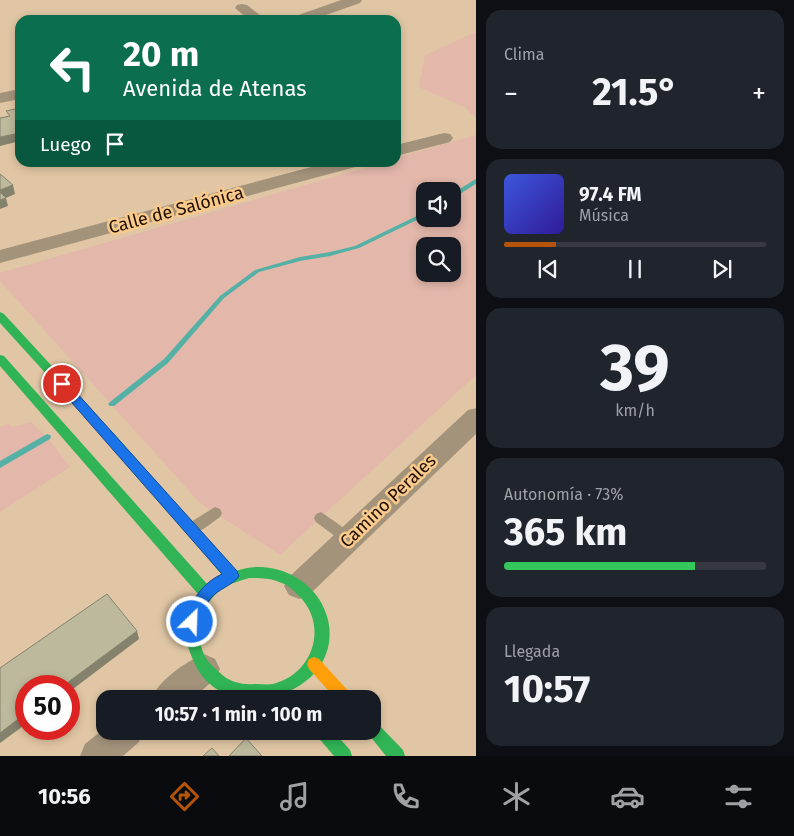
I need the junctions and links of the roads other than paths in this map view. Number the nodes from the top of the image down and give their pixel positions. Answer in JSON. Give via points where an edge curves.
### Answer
{"nodes":[{"id":1,"x":355,"y":0,"type":"edge"},
{"id":2,"x":242,"y":8,"type":"dead end"},
{"id":3,"x":252,"y":15,"type":"edge"},
{"id":4,"x":312,"y":15,"type":"edge"},
{"id":5,"x":15,"y":95,"type":"edge"},
{"id":6,"x":0,"y":98,"type":"edge"},
{"id":7,"x":444,"y":138,"type":"dead end"},
{"id":8,"x":401,"y":150,"type":"edge"},
{"id":9,"x":334,"y":167,"type":"edge"},
{"id":10,"x":0,"y":257,"type":"edge"},
{"id":11,"x":0,"y":316,"type":"edge"},
{"id":12,"x":0,"y":359,"type":"edge"},
{"id":13,"x":476,"y":417,"type":"edge"},
{"id":14,"x":215,"y":513,"type":"dead end"},
{"id":15,"x":321,"y":518,"type":"dead end"},
{"id":16,"x":192,"y":529,"type":"junction"},
{"id":17,"x":349,"y":539,"type":"junction"},
{"id":18,"x":232,"y":576,"type":"junction"},
{"id":19,"x":299,"y":586,"type":"junction"},
{"id":20,"x":206,"y":593,"type":"junction"},
{"id":21,"x":314,"y":664,"type":"junction"},
{"id":22,"x":204,"y":669,"type":"junction"},
{"id":23,"x":284,"y":688,"type":"joint"},
{"id":24,"x":178,"y":690,"type":"edge"},
{"id":25,"x":338,"y":690,"type":"edge"},
{"id":26,"x":381,"y":738,"type":"edge"},
{"id":27,"x":117,"y":740,"type":"edge"},
{"id":28,"x":330,"y":740,"type":"edge"},
{"id":29,"x":97,"y":756,"type":"edge"},
{"id":30,"x":344,"y":756,"type":"edge"},
{"id":31,"x":397,"y":756,"type":"edge"}],
"edges":[{"from":1,"to":4,"type":"street"},
{"from":2,"to":3,"type":"street"},
{"from":5,"to":6,"type":"street"},
{"from":7,"to":8,"type":"street"},
{"from":9,"to":10,"type":"street","name":"Calle de Salónica"},
{"from":11,"to":16,"type":"main road"},
{"from":12,"to":20,"type":"main road"},
{"from":13,"to":17,"type":"street","name":"Camino Perales"},
{"from":14,"to":16,"type":"lane"},
{"from":15,"to":17,"type":"lane"},
{"from":16,"to":18,"type":"main road"},
{"from":17,"to":19,"type":"street","name":"Camino Perales"},
{"from":18,"to":19,"type":"main road","via":[[267,572]]},
{"from":18,"to":20,"type":"main road","via":[[218,582]]},
{"from":19,"to":21,"type":"main road","via":[[314,602],[323,622],[323,643]]},
{"from":20,"to":22,"type":"main road","via":[[197,606],[191,638]]},
{"from":21,"to":23,"type":"main road","via":[[302,678]]},
{"from":21,"to":25,"type":"main road"},
{"from":22,"to":23,"type":"main road","via":[[220,682],[241,691],[263,693]]},
{"from":22,"to":24,"type":"street"},
{"from":26,"to":31,"type":"main road"},
{"from":27,"to":29,"type":"street"},
{"from":28,"to":30,"type":"main road"}]}
